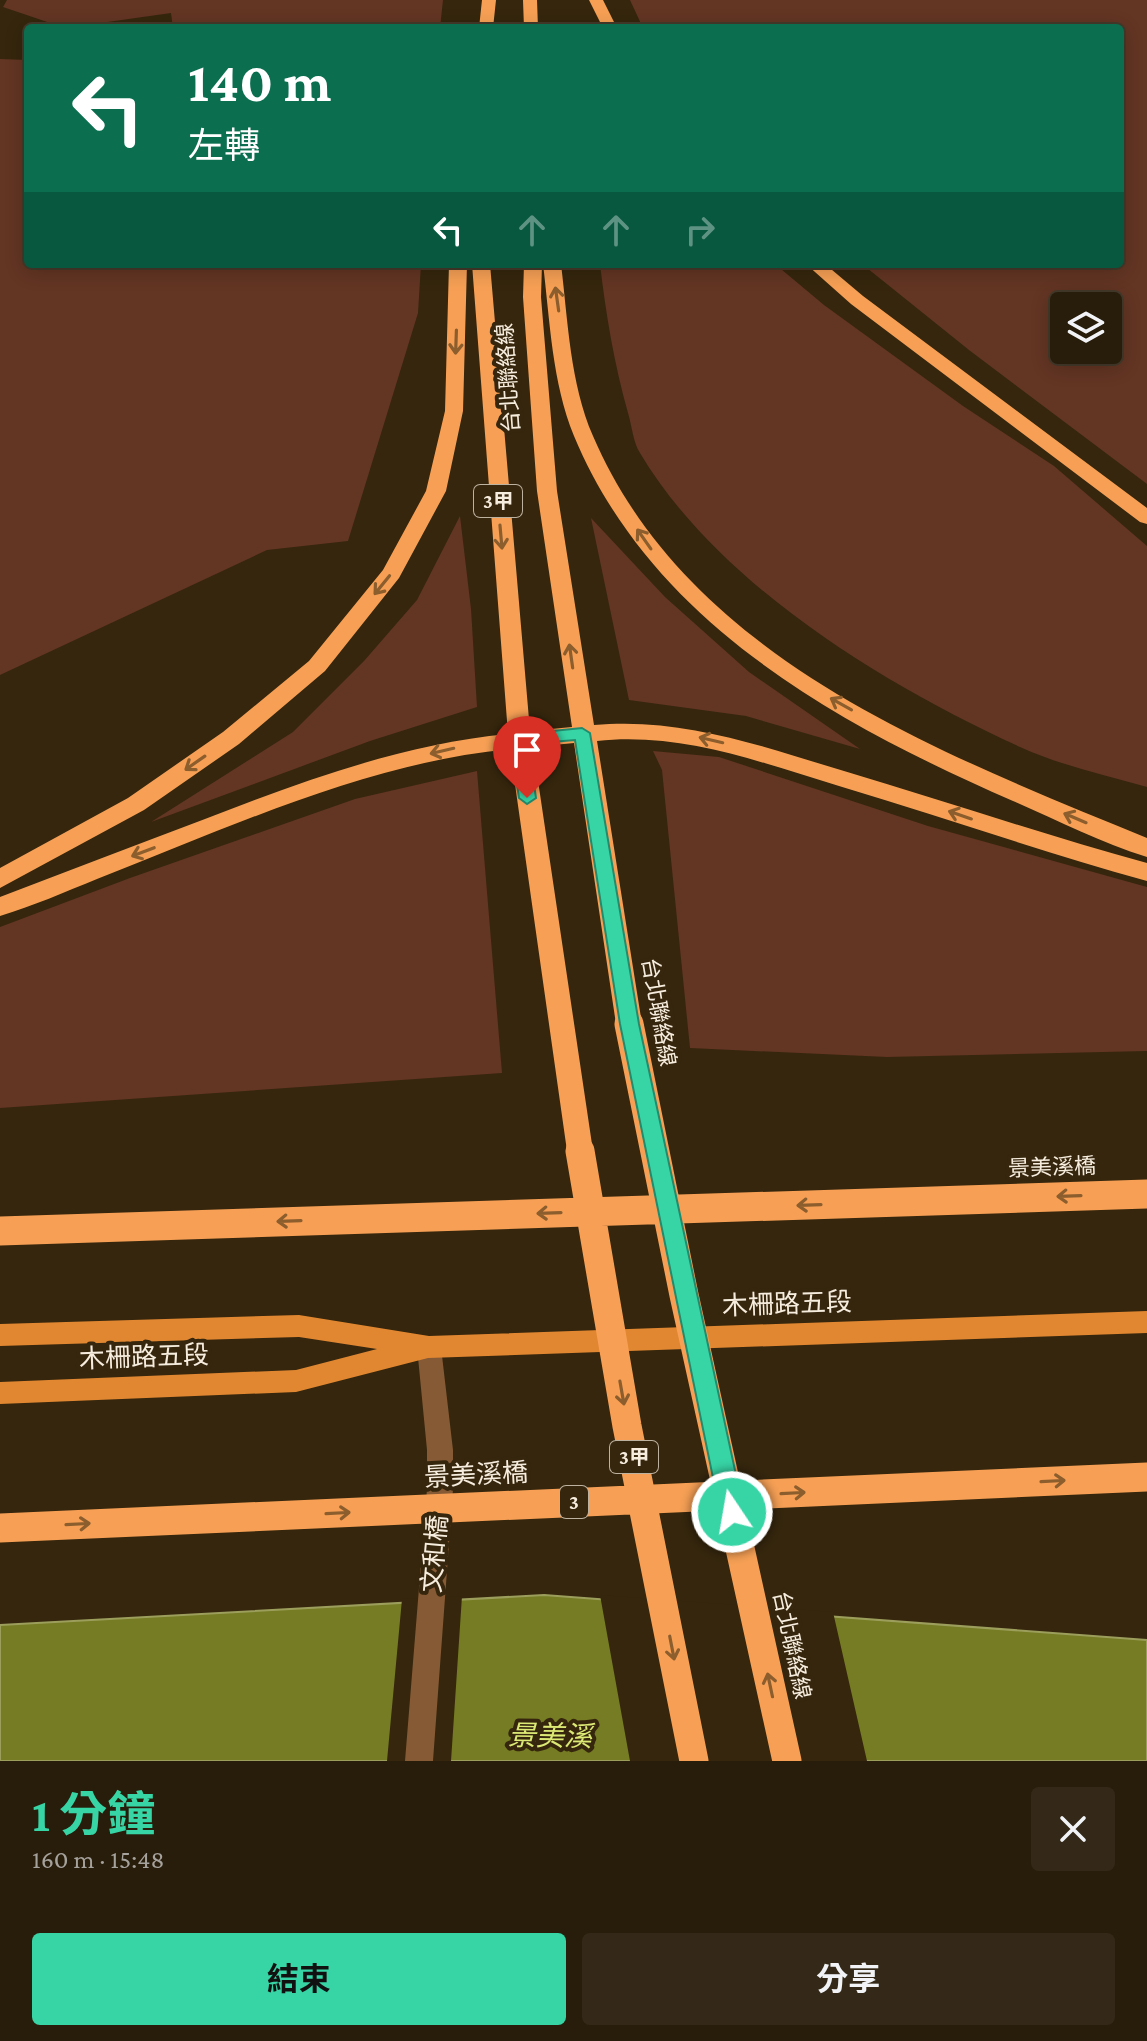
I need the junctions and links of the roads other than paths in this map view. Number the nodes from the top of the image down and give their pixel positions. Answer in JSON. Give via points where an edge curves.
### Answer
{"nodes":[{"id":1,"x":489,"y":0,"type":"edge"},
{"id":2,"x":530,"y":0,"type":"edge"},
{"id":3,"x":596,"y":0,"type":"edge"},
{"id":4,"x":486,"y":24,"type":"edge"},
{"id":5,"x":531,"y":24,"type":"edge"},
{"id":6,"x":608,"y":24,"type":"edge"},
{"id":7,"x":458,"y":268,"type":"edge"},
{"id":8,"x":481,"y":268,"type":"edge"},
{"id":9,"x":533,"y":268,"type":"edge"},
{"id":10,"x":553,"y":268,"type":"edge"},
{"id":11,"x":820,"y":268,"type":"edge"},
{"id":12,"x":1147,"y":518,"type":"edge"},
{"id":13,"x":582,"y":733,"type":"junction"},
{"id":14,"x":519,"y":739,"type":"junction"},
{"id":15,"x":1145,"y":864,"type":"edge"},
{"id":16,"x":0,"y":879,"type":"edge"},
{"id":17,"x":0,"y":907,"type":"edge"},
{"id":18,"x":1147,"y":1194,"type":"edge"},
{"id":19,"x":0,"y":1231,"type":"edge"},
{"id":20,"x":1147,"y":1322,"type":"edge"},
{"id":21,"x":0,"y":1335,"type":"edge"},
{"id":22,"x":429,"y":1347,"type":"junction"},
{"id":23,"x":0,"y":1393,"type":"edge"},
{"id":24,"x":1147,"y":1477,"type":"edge"},
{"id":25,"x":0,"y":1528,"type":"edge"},
{"id":26,"x":419,"y":1761,"type":"edge"},
{"id":27,"x":694,"y":1761,"type":"edge"},
{"id":28,"x":787,"y":1761,"type":"edge"}],
"edges":[{"from":1,"to":4,"type":"highway"},
{"from":2,"to":5,"type":"highway"},
{"from":3,"to":6,"type":"highway"},
{"from":7,"to":16,"type":"highway","one_way":true,"via":[[454,411],[436,491],[392,573],[317,666],[231,738],[136,804]]},
{"from":8,"to":14,"type":"highway","name":"台北聯絡線","number":"3甲","one_way":true},
{"from":13,"to":9,"type":"highway","name":"台北聯絡線","number":"3甲","one_way":true,"via":[[547,491]]},
{"from":15,"to":10,"type":"highway","one_way":true,"via":[[800,682],[712,616],[657,559],[615,499],[584,437],[568,386]]},
{"from":11,"to":12,"type":"highway"},
{"from":13,"to":14,"type":"highway"},
{"from":15,"to":13,"type":"highway","one_way":true,"via":[[734,746],[635,729]]},
{"from":28,"to":13,"type":"highway","name":"台北聯絡線","number":"3甲","one_way":true,"bridge":true,"via":[[629,1024]]},
{"from":14,"to":17,"type":"highway","one_way":true,"via":[[377,766]]},
{"from":14,"to":27,"type":"highway","name":"台北聯絡線","number":"3甲","one_way":true,"bridge":true,"via":[[627,1426]]},
{"from":18,"to":19,"type":"highway","name":"景美溪橋","one_way":true,"bridge":true},
{"from":20,"to":22,"type":"main road","name":"木柵路五段"},
{"from":21,"to":22,"type":"main road","name":"木柵路五段","via":[[299,1326]]},
{"from":22,"to":23,"type":"main road","name":"木柵路五段","via":[[296,1381]]},
{"from":22,"to":26,"type":"street","name":"文和橋","via":[[440,1489]]},
{"from":25,"to":24,"type":"highway","name":"景美溪橋","number":"3","one_way":true,"bridge":true}]}
